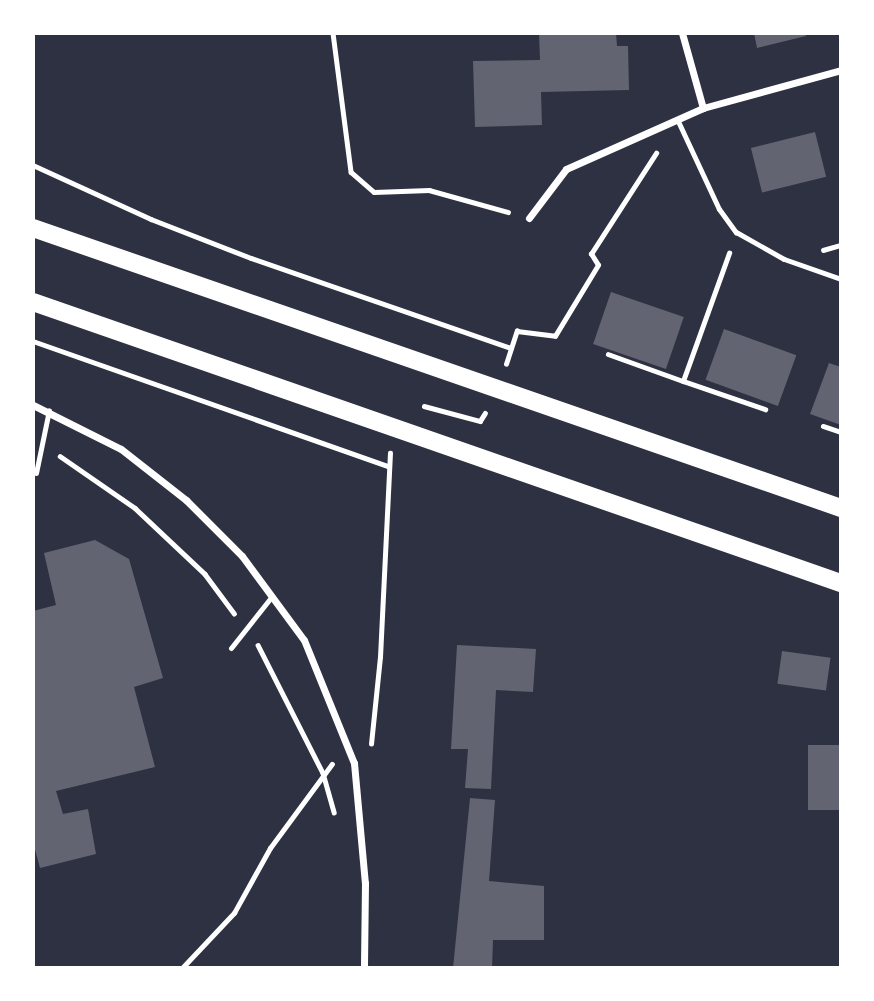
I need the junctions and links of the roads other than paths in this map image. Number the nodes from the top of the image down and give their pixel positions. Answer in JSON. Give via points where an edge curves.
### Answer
{"nodes":[{"id":1,"x":682,"y":33,"type":"edge"},
{"id":2,"x":841,"y":70,"type":"edge"},
{"id":3,"x":704,"y":108,"type":"junction"},
{"id":4,"x":677,"y":119,"type":"junction"},
{"id":5,"x":529,"y":218,"type":"road end"},
{"id":6,"x":33,"y":228,"type":"edge"},
{"id":7,"x":841,"y":279,"type":"edge"},
{"id":8,"x":33,"y":302,"type":"edge"},
{"id":9,"x":33,"y":405,"type":"edge"},
{"id":10,"x":49,"y":410,"type":"junction"},
{"id":11,"x":36,"y":473,"type":"dead end"},
{"id":12,"x":841,"y":508,"type":"edge"},
{"id":13,"x":841,"y":583,"type":"edge"},
{"id":14,"x":272,"y":596,"type":"junction"},
{"id":15,"x":231,"y":648,"type":"dead end"},
{"id":16,"x":364,"y":968,"type":"edge"}],
"edges":[{"from":1,"to":3,"type":"street"},
{"from":2,"to":3,"type":"street"},
{"from":3,"to":4,"type":"street"},
{"from":4,"to":5,"type":"street","via":[[566,169]]},
{"from":4,"to":7,"type":"lane","via":[[719,209],[736,232],[784,259]]},
{"from":6,"to":12,"type":"main road"},
{"from":8,"to":13,"type":"main road"},
{"from":9,"to":10,"type":"street"},
{"from":10,"to":11,"type":"lane"},
{"from":10,"to":14,"type":"street","via":[[121,449],[186,500],[242,556]]},
{"from":14,"to":15,"type":"lane"},
{"from":14,"to":16,"type":"street","via":[[304,640],[354,763],[365,883]]}]}
